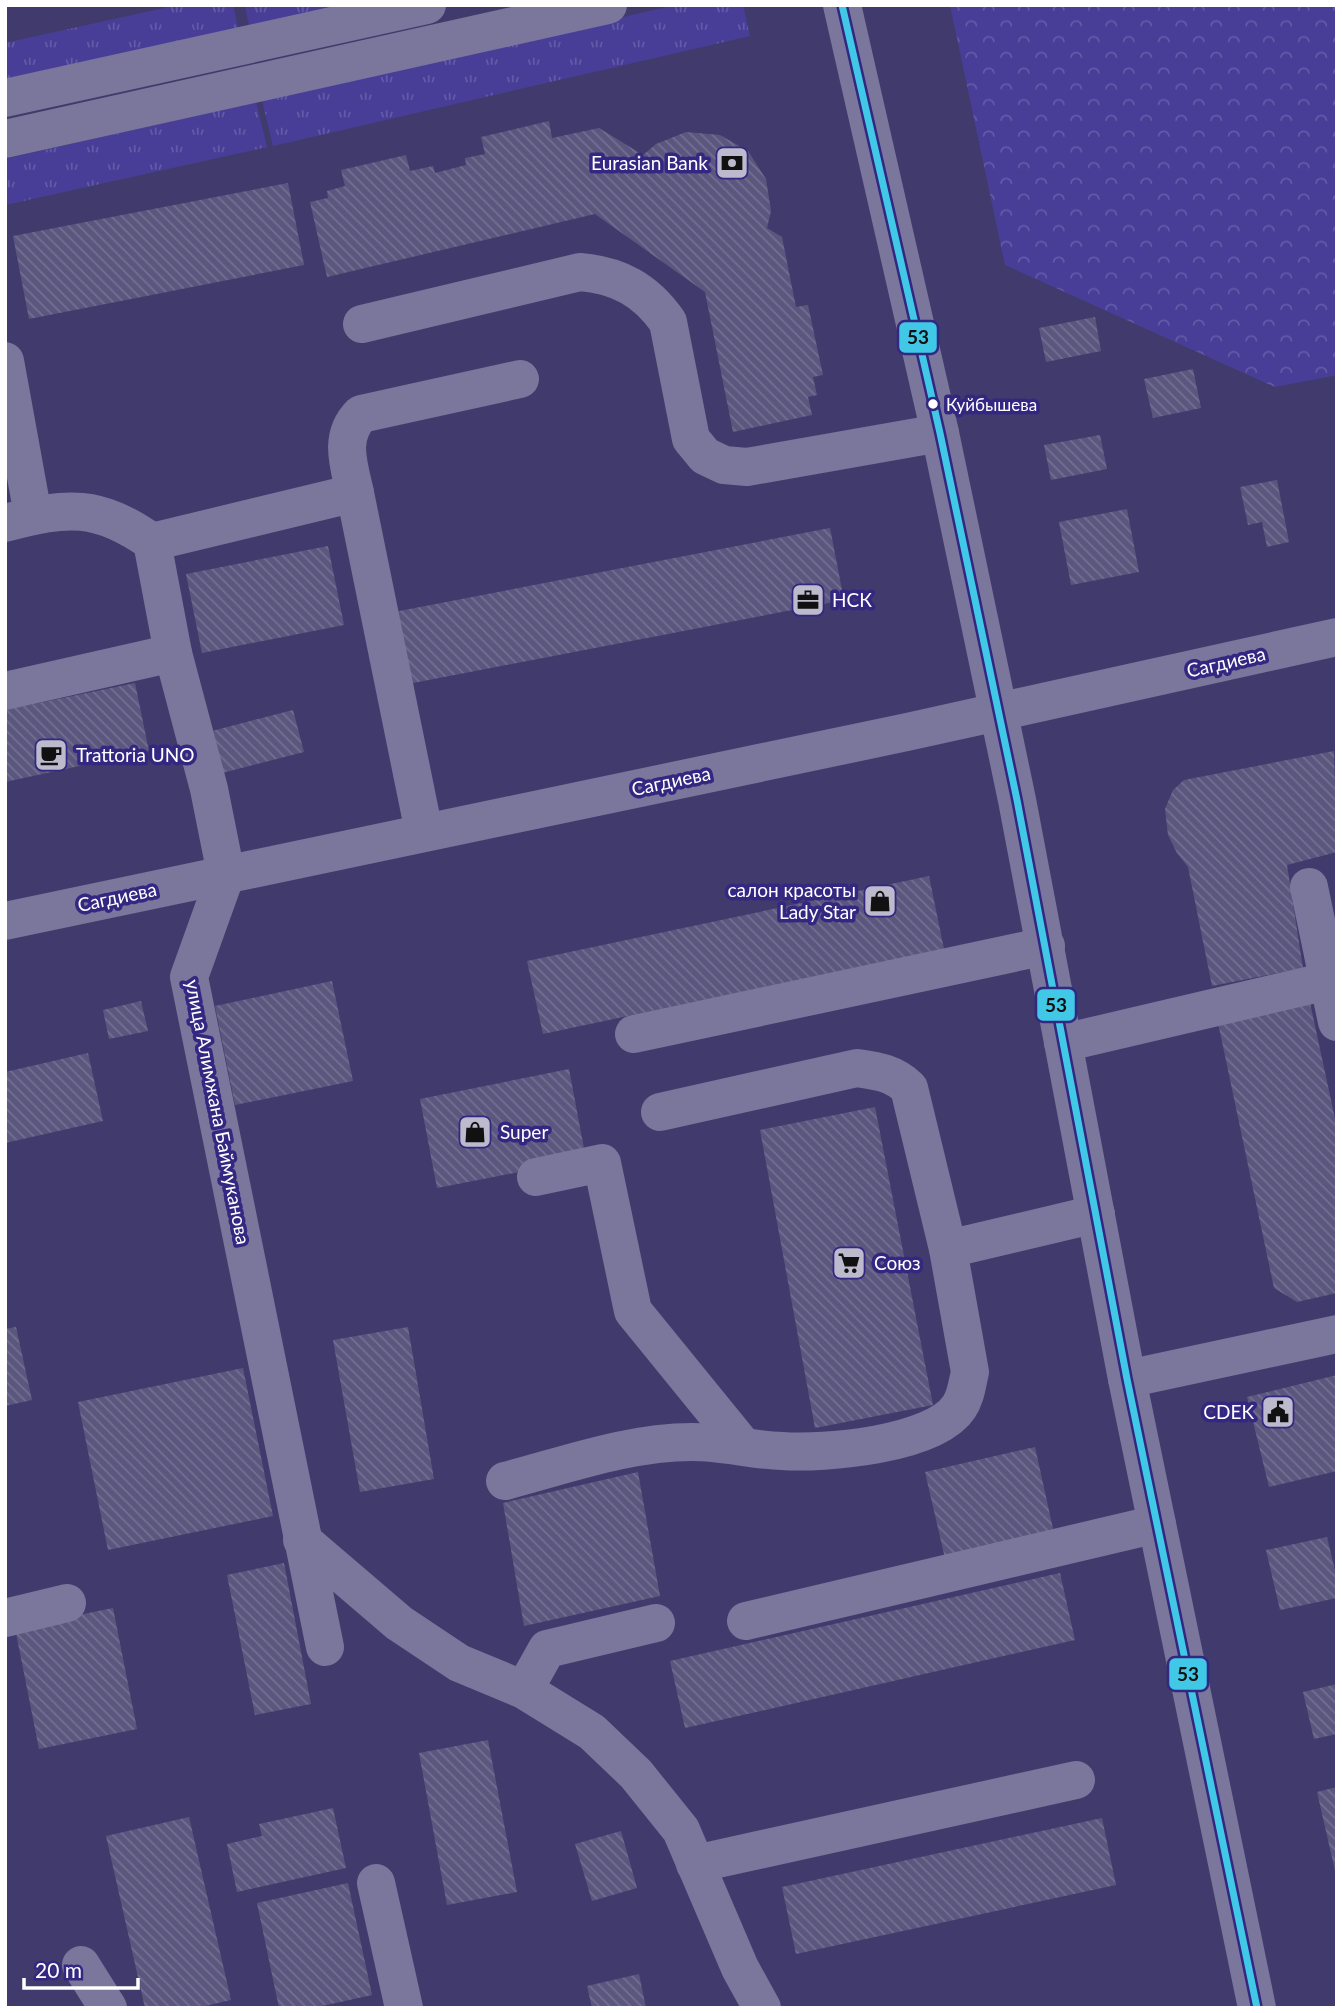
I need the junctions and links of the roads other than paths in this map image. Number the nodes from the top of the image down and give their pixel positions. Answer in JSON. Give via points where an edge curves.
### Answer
{"nodes":[{"id":1,"x":427,"y":5,"type":"edge"},
{"id":2,"x":608,"y":5,"type":"edge"},
{"id":3,"x":842,"y":5,"type":"edge"},
{"id":4,"x":384,"y":15,"type":"junction"},
{"id":5,"x":507,"y":16,"type":"edge"},
{"id":6,"x":272,"y":39,"type":"junction"},
{"id":7,"x":393,"y":53,"type":"junction"},
{"id":8,"x":162,"y":64,"type":"junction"},
{"id":9,"x":281,"y":78,"type":"junction"},
{"id":10,"x":48,"y":89,"type":"junction"},
{"id":11,"x":5,"y":99,"type":"edge"},
{"id":12,"x":170,"y":103,"type":"junction"},
{"id":13,"x":56,"y":128,"type":"junction"},
{"id":14,"x":5,"y":139,"type":"edge"},
{"id":15,"x":362,"y":324,"type":"dead end"},
{"id":16,"x":5,"y":361,"type":"edge"},
{"id":17,"x":520,"y":379,"type":"dead end"},
{"id":18,"x":940,"y":433,"type":"junction"},
{"id":19,"x":355,"y":494,"type":"junction"},
{"id":20,"x":19,"y":519,"type":"edge"},
{"id":21,"x":152,"y":542,"type":"junction"},
{"id":22,"x":1337,"y":637,"type":"edge"},
{"id":23,"x":173,"y":653,"type":"junction"},
{"id":24,"x":5,"y":691,"type":"edge"},
{"id":25,"x":999,"y":711,"type":"junction"},
{"id":26,"x":424,"y":832,"type":"junction"},
{"id":27,"x":226,"y":874,"type":"junction"},
{"id":28,"x":1309,"y":887,"type":"dead end"},
{"id":29,"x":5,"y":921,"type":"edge"},
{"id":30,"x":1046,"y":946,"type":"junction"},
{"id":31,"x":1328,"y":981,"type":"junction"},
{"id":32,"x":1337,"y":1022,"type":"edge"},
{"id":33,"x":634,"y":1034,"type":"dead end"},
{"id":34,"x":1063,"y":1043,"type":"junction"},
{"id":35,"x":660,"y":1112,"type":"dead end"},
{"id":36,"x":536,"y":1177,"type":"dead end"},
{"id":37,"x":1096,"y":1214,"type":"junction"},
{"id":38,"x":948,"y":1249,"type":"junction"},
{"id":39,"x":1337,"y":1335,"type":"edge"},
{"id":40,"x":1127,"y":1379,"type":"junction"},
{"id":41,"x":742,"y":1445,"type":"junction"},
{"id":42,"x":505,"y":1481,"type":"dead end"},
{"id":43,"x":1157,"y":1524,"type":"junction"},
{"id":44,"x":302,"y":1540,"type":"junction"},
{"id":45,"x":67,"y":1603,"type":"dead end"},
{"id":46,"x":5,"y":1618,"type":"edge"},
{"id":47,"x":746,"y":1621,"type":"dead end"},
{"id":48,"x":656,"y":1623,"type":"dead end"},
{"id":49,"x":325,"y":1647,"type":"dead end"},
{"id":50,"x":524,"y":1690,"type":"junction"},
{"id":51,"x":1076,"y":1780,"type":"dead end"},
{"id":52,"x":695,"y":1864,"type":"junction"},
{"id":53,"x":376,"y":1883,"type":"dead end"},
{"id":54,"x":80,"y":1965,"type":"dead end"},
{"id":55,"x":108,"y":2008,"type":"edge"},
{"id":56,"x":404,"y":2008,"type":"edge"},
{"id":57,"x":762,"y":2008,"type":"edge"},
{"id":58,"x":1257,"y":2008,"type":"edge"}],
"edges":[{"from":1,"to":4,"type":"street"},
{"from":2,"to":5,"type":"street"},
{"from":3,"to":18,"type":"street"},
{"from":4,"to":6,"type":"street"},
{"from":4,"to":7,"type":"street"},
{"from":5,"to":7,"type":"street"},
{"from":6,"to":8,"type":"street"},
{"from":6,"to":9,"type":"street"},
{"from":7,"to":9,"type":"street"},
{"from":8,"to":10,"type":"street"},
{"from":8,"to":12,"type":"street"},
{"from":9,"to":12,"type":"street"},
{"from":10,"to":11,"type":"street"},
{"from":10,"to":13,"type":"street"},
{"from":12,"to":13,"type":"street"},
{"from":13,"to":14,"type":"street"},
{"from":15,"to":18,"type":"street","via":[[580,272],[602,274],[640,290],[668,322],[691,439],[705,456],[724,465],[747,467]]},
{"from":16,"to":20,"type":"street"},
{"from":17,"to":19,"type":"street","via":[[361,414],[348,431],[347,441]]},
{"from":18,"to":25,"type":"street"},
{"from":19,"to":21,"type":"street"},
{"from":19,"to":26,"type":"street"},
{"from":20,"to":21,"type":"street","via":[[94,511],[124,523]]},
{"from":21,"to":23,"type":"street"},
{"from":22,"to":25,"type":"street","name":"Сагдиева"},
{"from":23,"to":24,"type":"street"},
{"from":23,"to":27,"type":"street"},
{"from":25,"to":26,"type":"street","name":"Сагдиева"},
{"from":25,"to":30,"type":"street"},
{"from":26,"to":27,"type":"street","name":"Сагдиева"},
{"from":27,"to":29,"type":"street","name":"Сагдиева"},
{"from":27,"to":44,"type":"street","name":"улица Алимжана Баймуканова","via":[[189,977]]},
{"from":28,"to":31,"type":"street"},
{"from":30,"to":33,"type":"street"},
{"from":30,"to":34,"type":"street"},
{"from":31,"to":32,"type":"street"},
{"from":31,"to":34,"type":"street"},
{"from":34,"to":37,"type":"street"},
{"from":35,"to":38,"type":"street","via":[[857,1068],[896,1076],[909,1088]]},
{"from":36,"to":41,"type":"street","via":[[602,1163],[633,1311]]},
{"from":37,"to":38,"type":"street"},
{"from":37,"to":40,"type":"street"},
{"from":38,"to":41,"type":"street","via":[[970,1372],[957,1410],[925,1431],[852,1450],[779,1451]]},
{"from":39,"to":40,"type":"street"},
{"from":40,"to":43,"type":"street"},
{"from":41,"to":42,"type":"street","via":[[692,1442],[630,1448]]},
{"from":43,"to":47,"type":"street"},
{"from":43,"to":58,"type":"street"},
{"from":44,"to":49,"type":"street","name":"улица Алимжана Баймуканова"},
{"from":44,"to":50,"type":"street","via":[[409,1630],[459,1663]]},
{"from":45,"to":46,"type":"street"},
{"from":48,"to":50,"type":"street","via":[[547,1649]]},
{"from":50,"to":52,"type":"street","via":[[592,1732],[636,1774],[681,1830]]},
{"from":51,"to":52,"type":"street"},
{"from":52,"to":57,"type":"street"},
{"from":53,"to":56,"type":"street"},
{"from":54,"to":55,"type":"street"}]}
